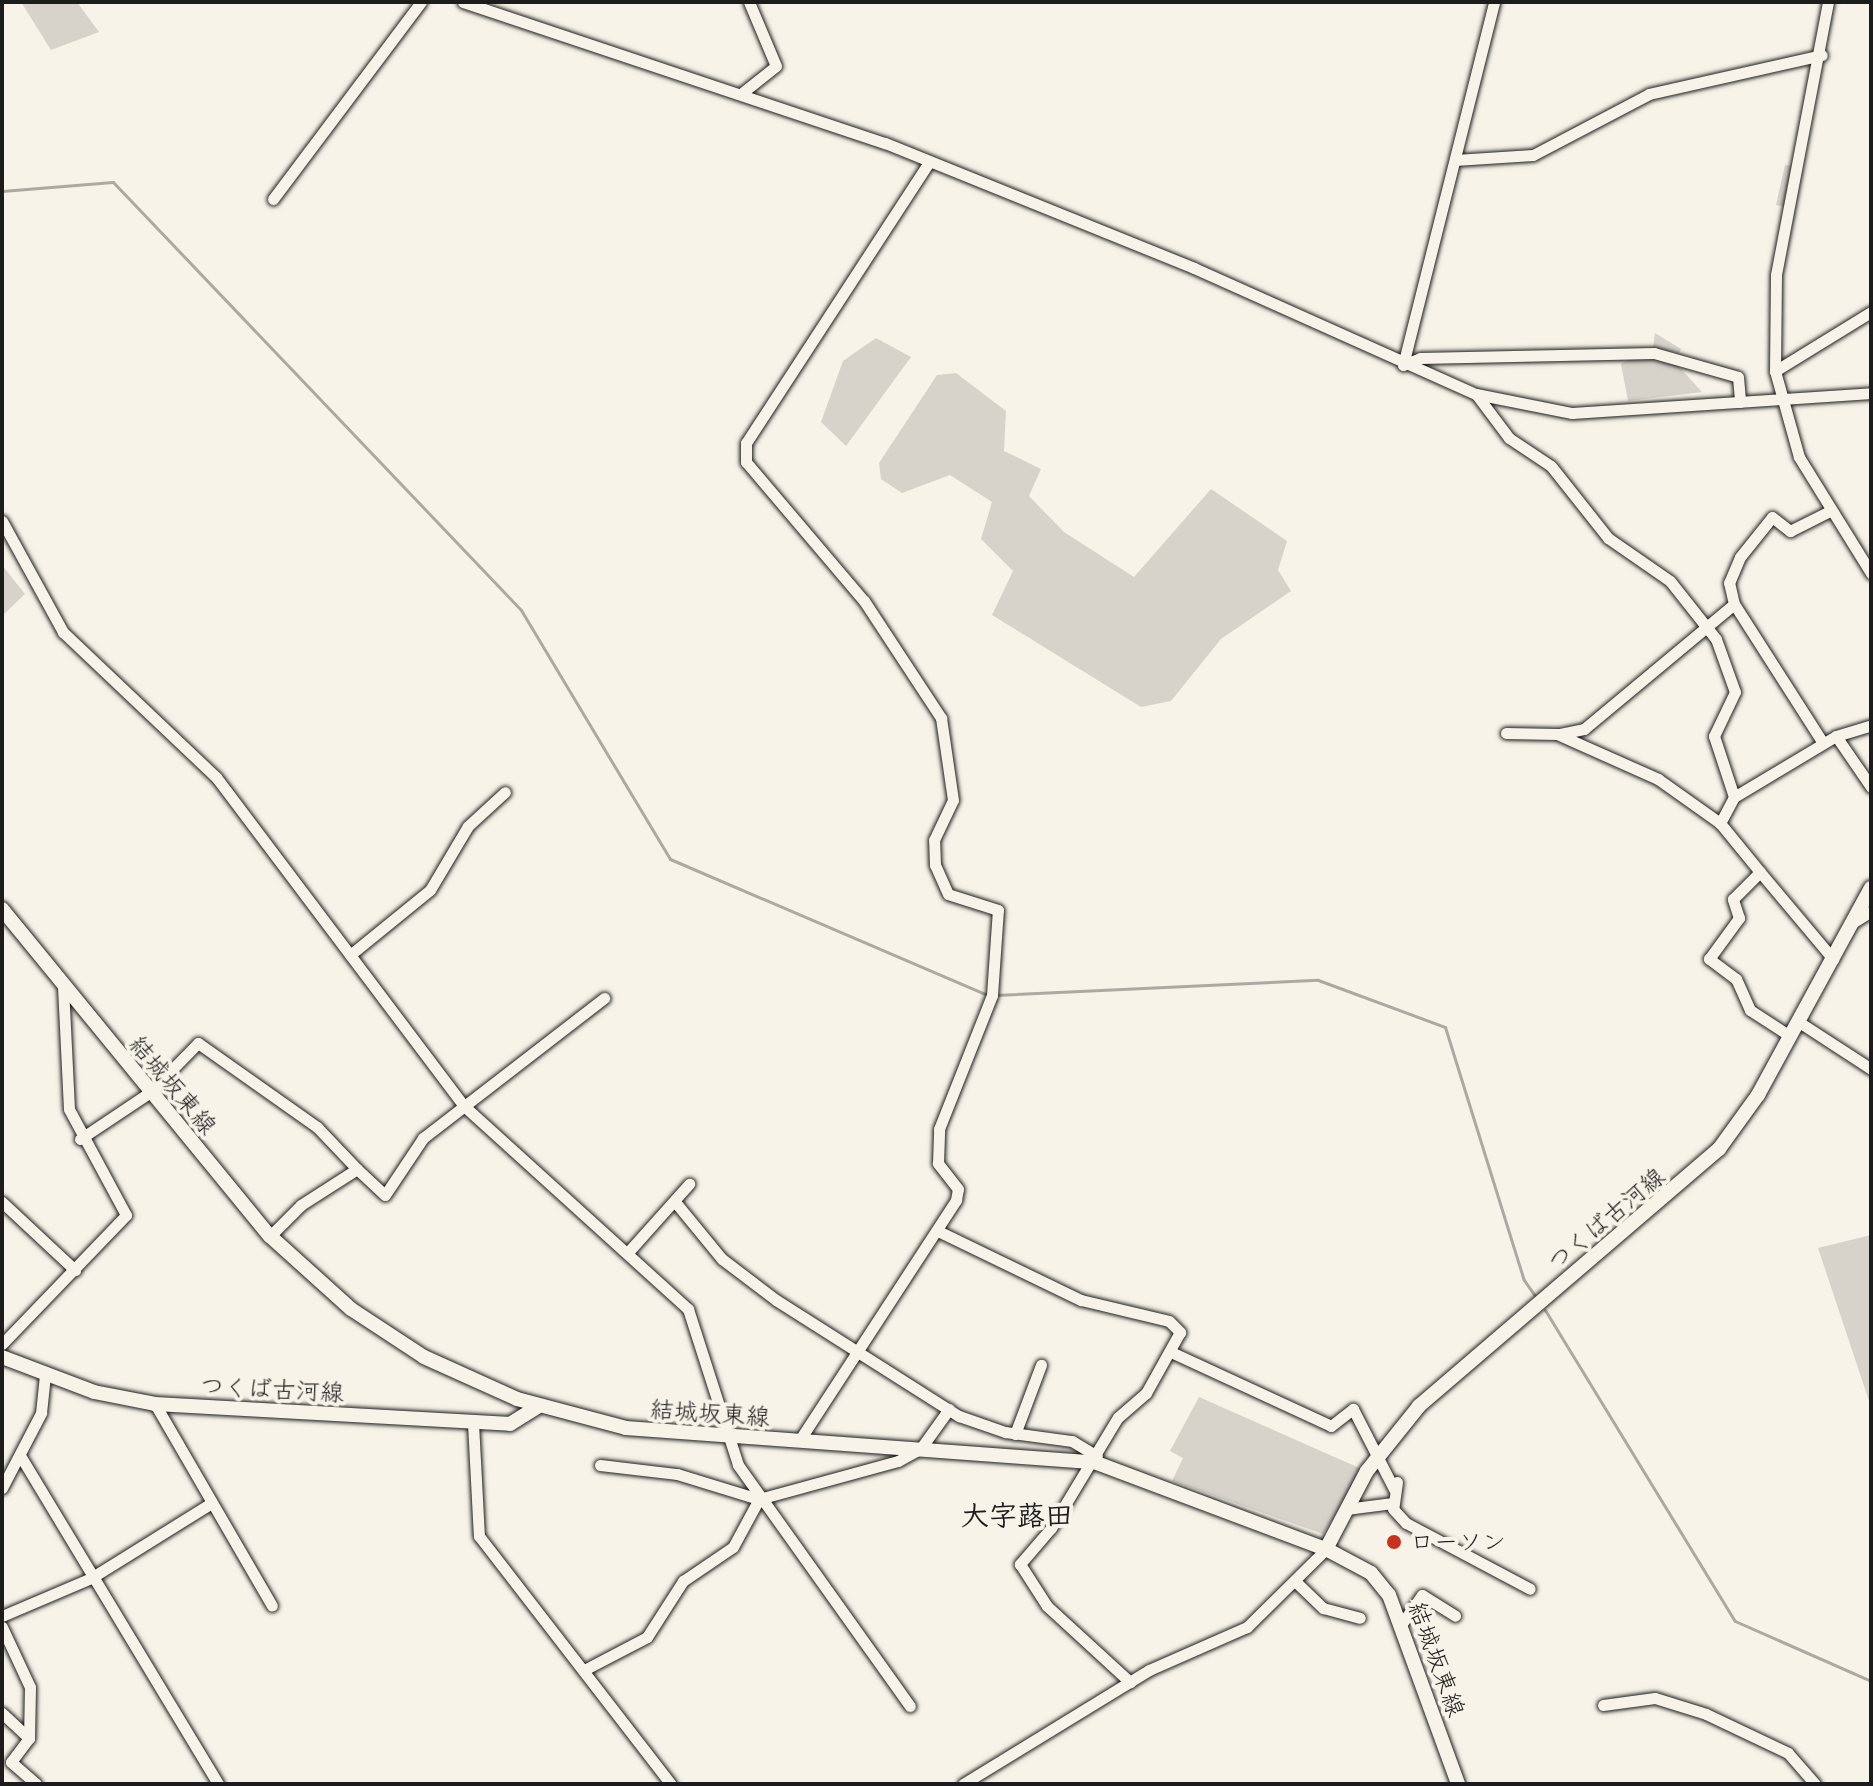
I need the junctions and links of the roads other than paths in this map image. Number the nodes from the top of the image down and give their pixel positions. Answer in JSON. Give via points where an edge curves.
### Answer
{"nodes":[{"id":1,"x":421,"y":2,"type":"edge"},
{"id":2,"x":463,"y":2,"type":"edge"},
{"id":3,"x":749,"y":2,"type":"edge"},
{"id":4,"x":1494,"y":2,"type":"edge"},
{"id":5,"x":1828,"y":2,"type":"edge"},
{"id":6,"x":1822,"y":55,"type":"junction"},
{"id":7,"x":742,"y":93,"type":"junction"},
{"id":8,"x":1455,"y":160,"type":"junction"},
{"id":9,"x":929,"y":162,"type":"junction"},
{"id":10,"x":273,"y":199,"type":"dead end"},
{"id":11,"x":1871,"y":312,"type":"edge"},
{"id":12,"x":1403,"y":365,"type":"junction"},
{"id":13,"x":1775,"y":371,"type":"junction"},
{"id":14,"x":1871,"y":393,"type":"edge"},
{"id":15,"x":1476,"y":394,"type":"junction"},
{"id":16,"x":1780,"y":397,"type":"junction"},
{"id":17,"x":1740,"y":402,"type":"junction"},
{"id":18,"x":1828,"y":512,"type":"junction"},
{"id":19,"x":2,"y":521,"type":"edge"},
{"id":20,"x":1871,"y":573,"type":"edge"},
{"id":21,"x":1734,"y":604,"type":"junction"},
{"id":22,"x":1708,"y":625,"type":"junction"},
{"id":23,"x":1871,"y":725,"type":"edge"},
{"id":24,"x":1506,"y":733,"type":"dead end"},
{"id":25,"x":1557,"y":734,"type":"junction"},
{"id":26,"x":1836,"y":736,"type":"junction"},
{"id":27,"x":1823,"y":743,"type":"junction"},
{"id":28,"x":1871,"y":787,"type":"edge"},
{"id":29,"x":505,"y":792,"type":"dead end"},
{"id":30,"x":1734,"y":797,"type":"junction"},
{"id":31,"x":1720,"y":823,"type":"junction"},
{"id":32,"x":1760,"y":872,"type":"junction"},
{"id":33,"x":1871,"y":888,"type":"edge"},
{"id":34,"x":2,"y":909,"type":"edge"},
{"id":35,"x":1871,"y":911,"type":"edge"},
{"id":36,"x":1852,"y":923,"type":"junction"},
{"id":37,"x":350,"y":955,"type":"junction"},
{"id":38,"x":1833,"y":959,"type":"junction"},
{"id":39,"x":63,"y":985,"type":"junction"},
{"id":40,"x":604,"y":998,"type":"dead end"},
{"id":41,"x":1799,"y":1022,"type":"junction"},
{"id":42,"x":1790,"y":1036,"type":"junction"},
{"id":43,"x":1871,"y":1069,"type":"edge"},
{"id":44,"x":149,"y":1093,"type":"junction"},
{"id":45,"x":463,"y":1105,"type":"junction"},
{"id":46,"x":80,"y":1139,"type":"junction"},
{"id":47,"x":357,"y":1169,"type":"junction"},
{"id":48,"x":689,"y":1184,"type":"dead end"},
{"id":49,"x":2,"y":1202,"type":"edge"},
{"id":50,"x":676,"y":1203,"type":"junction"},
{"id":51,"x":938,"y":1231,"type":"junction"},
{"id":52,"x":270,"y":1236,"type":"junction"},
{"id":53,"x":630,"y":1250,"type":"junction"},
{"id":54,"x":75,"y":1270,"type":"junction"},
{"id":55,"x":2,"y":1344,"type":"edge"},
{"id":56,"x":855,"y":1348,"type":"junction"},
{"id":57,"x":1171,"y":1352,"type":"junction"},
{"id":58,"x":2,"y":1357,"type":"edge"},
{"id":59,"x":1041,"y":1365,"type":"dead end"},
{"id":60,"x":45,"y":1374,"type":"junction"},
{"id":61,"x":155,"y":1404,"type":"junction"},
{"id":62,"x":539,"y":1406,"type":"junction"},
{"id":63,"x":949,"y":1409,"type":"junction"},
{"id":64,"x":473,"y":1423,"type":"junction"},
{"id":65,"x":1015,"y":1434,"type":"junction"},
{"id":66,"x":728,"y":1438,"type":"junction"},
{"id":67,"x":799,"y":1441,"type":"junction"},
{"id":68,"x":921,"y":1448,"type":"junction"},
{"id":69,"x":1377,"y":1455,"type":"junction"},
{"id":70,"x":21,"y":1457,"type":"junction"},
{"id":71,"x":1095,"y":1459,"type":"junction"},
{"id":72,"x":600,"y":1465,"type":"dead end"},
{"id":73,"x":2,"y":1488,"type":"edge"},
{"id":74,"x":759,"y":1499,"type":"junction"},
{"id":75,"x":1393,"y":1503,"type":"junction"},
{"id":76,"x":210,"y":1504,"type":"junction"},
{"id":77,"x":1346,"y":1509,"type":"junction"},
{"id":78,"x":1326,"y":1549,"type":"junction"},
{"id":79,"x":91,"y":1578,"type":"junction"},
{"id":80,"x":1298,"y":1584,"type":"junction"},
{"id":81,"x":1530,"y":1589,"type":"dead end"},
{"id":82,"x":272,"y":1606,"type":"dead end"},
{"id":83,"x":2,"y":1616,"type":"edge"},
{"id":84,"x":1455,"y":1616,"type":"dead end"},
{"id":85,"x":1360,"y":1618,"type":"dead end"},
{"id":86,"x":1403,"y":1622,"type":"junction"},
{"id":87,"x":2,"y":1627,"type":"edge"},
{"id":88,"x":584,"y":1670,"type":"junction"},
{"id":89,"x":1130,"y":1682,"type":"junction"},
{"id":90,"x":1603,"y":1705,"type":"dead end"},
{"id":91,"x":910,"y":1706,"type":"dead end"},
{"id":92,"x":2,"y":1713,"type":"edge"},
{"id":93,"x":29,"y":1738,"type":"junction"},
{"id":94,"x":36,"y":1784,"type":"edge"},
{"id":95,"x":218,"y":1784,"type":"edge"},
{"id":96,"x":671,"y":1784,"type":"edge"},
{"id":97,"x":963,"y":1784,"type":"edge"},
{"id":98,"x":1458,"y":1784,"type":"edge"},
{"id":99,"x":1815,"y":1784,"type":"edge"}],
"edges":[{"from":1,"to":10,"type":"street"},
{"from":2,"to":7,"type":"street"},
{"from":3,"to":7,"type":"street","via":[[776,66]]},
{"from":4,"to":8,"type":"street"},
{"from":5,"to":6,"type":"street"},
{"from":6,"to":8,"type":"street","via":[[1649,94],[1533,155]]},
{"from":6,"to":13,"type":"street","via":[[1776,275]]},
{"from":7,"to":9,"type":"street"},
{"from":8,"to":12,"type":"street"},
{"from":9,"to":12,"type":"street","via":[[1231,283]]},
{"from":9,"to":51,"type":"street","via":[[745,454],[864,601],[941,718],[953,800],[934,840],[935,865],[948,894],[998,910],[992,995],[943,1108],[938,1163],[958,1189]]},
{"from":11,"to":13,"type":"street"},
{"from":12,"to":15,"type":"street"},
{"from":12,"to":17,"type":"street","via":[[1420,358],[1654,353],[1738,377]]},
{"from":13,"to":16,"type":"street"},
{"from":14,"to":16,"type":"street"},
{"from":15,"to":17,"type":"street","via":[[1572,413]]},
{"from":15,"to":22,"type":"street","via":[[1509,438],[1558,473],[1608,538],[1670,581]]},
{"from":16,"to":17,"type":"street"},
{"from":16,"to":18,"type":"street","via":[[1799,457]]},
{"from":18,"to":20,"type":"street"},
{"from":18,"to":21,"type":"street","via":[[1790,531],[1772,517],[1764,523],[1729,583]]},
{"from":19,"to":37,"type":"street","via":[[63,632],[216,777]]},
{"from":21,"to":22,"type":"street"},
{"from":21,"to":27,"type":"street"},
{"from":22,"to":25,"type":"street","via":[[1584,729]]},
{"from":22,"to":30,"type":"street","via":[[1735,692],[1714,736]]},
{"from":23,"to":26,"type":"street"},
{"from":24,"to":25,"type":"street"},
{"from":25,"to":31,"type":"street","via":[[1658,779]]},
{"from":26,"to":27,"type":"street"},
{"from":26,"to":28,"type":"street"},
{"from":27,"to":30,"type":"street"},
{"from":29,"to":37,"type":"street","via":[[468,826],[430,890]]},
{"from":30,"to":31,"type":"street"},
{"from":31,"to":32,"type":"street"},
{"from":32,"to":38,"type":"street"},
{"from":32,"to":42,"type":"street","via":[[1733,899],[1739,918],[1709,959],[1736,979],[1750,1010]]},
{"from":33,"to":36,"type":"main road","name":"つくば古河線"},
{"from":34,"to":39,"type":"main road","name":"結城坂東線"},
{"from":35,"to":36,"type":"street"},
{"from":36,"to":38,"type":"main road","name":"つくば古河線"},
{"from":37,"to":45,"type":"street"},
{"from":38,"to":41,"type":"main road","name":"つくば古河線"},
{"from":39,"to":44,"type":"main road","name":"結城坂東線"},
{"from":39,"to":46,"type":"street","via":[[60,1047]]},
{"from":40,"to":45,"type":"street","via":[[540,1054]]},
{"from":41,"to":42,"type":"main road","name":"つくば古河線"},
{"from":41,"to":43,"type":"street"},
{"from":42,"to":69,"type":"main road","name":"つくば古河線","via":[[1745,1115],[1690,1178],[1449,1379]]},
{"from":44,"to":46,"type":"street"},
{"from":44,"to":47,"type":"street","via":[[198,1043],[317,1127]]},
{"from":44,"to":52,"type":"main road","name":"結城坂東線"},
{"from":45,"to":47,"type":"street","via":[[423,1138],[385,1195]]},
{"from":45,"to":53,"type":"street"},
{"from":46,"to":54,"type":"street","via":[[126,1215]]},
{"from":47,"to":52,"type":"street","via":[[301,1205]]},
{"from":48,"to":50,"type":"street"},
{"from":49,"to":54,"type":"street"},
{"from":50,"to":53,"type":"street"},
{"from":50,"to":56,"type":"street","via":[[722,1259]]},
{"from":51,"to":56,"type":"street"},
{"from":51,"to":57,"type":"street","via":[[1081,1300],[1169,1321],[1180,1332]]},
{"from":52,"to":62,"type":"main road","name":"結城坂東線","via":[[399,1342]]},
{"from":53,"to":66,"type":"street","via":[[688,1309]]},
{"from":54,"to":55,"type":"street"},
{"from":56,"to":63,"type":"street"},
{"from":56,"to":67,"type":"street"},
{"from":57,"to":69,"type":"street","via":[[1327,1425],[1353,1409]]},
{"from":57,"to":71,"type":"street"},
{"from":58,"to":60,"type":"main road","name":"つくば古河線"},
{"from":59,"to":65,"type":"street"},
{"from":60,"to":61,"type":"main road","name":"つくば古河線"},
{"from":60,"to":70,"type":"street","via":[[41,1413]]},
{"from":61,"to":64,"type":"main road","name":"つくば古河線"},
{"from":61,"to":76,"type":"street"},
{"from":62,"to":64,"type":"main road","name":"つくば古河線","via":[[518,1423]]},
{"from":62,"to":66,"type":"main road","name":"結城坂東線","via":[[626,1428]]},
{"from":63,"to":65,"type":"street"},
{"from":63,"to":68,"type":"street"},
{"from":64,"to":88,"type":"street","via":[[479,1536]]},
{"from":65,"to":71,"type":"street","via":[[1072,1441]]},
{"from":66,"to":67,"type":"main road","name":"結城坂東線"},
{"from":66,"to":74,"type":"street"},
{"from":67,"to":68,"type":"main road","name":"結城坂東線"},
{"from":68,"to":71,"type":"main road","name":"結城坂東線"},
{"from":68,"to":74,"type":"street","via":[[864,1476]]},
{"from":69,"to":75,"type":"street","via":[[1396,1485]]},
{"from":69,"to":77,"type":"main road","name":"つくば古河線"},
{"from":70,"to":73,"type":"street"},
{"from":70,"to":79,"type":"street"},
{"from":71,"to":78,"type":"main road","name":"結城坂東線"},
{"from":71,"to":89,"type":"street","via":[[1020,1564],[1047,1606]]},
{"from":72,"to":74,"type":"street","via":[[677,1474]]},
{"from":74,"to":88,"type":"street","via":[[733,1547],[683,1581],[647,1637]]},
{"from":74,"to":91,"type":"street"},
{"from":75,"to":77,"type":"street"},
{"from":75,"to":81,"type":"street","via":[[1406,1523]]},
{"from":76,"to":79,"type":"street"},
{"from":76,"to":82,"type":"street"},
{"from":77,"to":78,"type":"main road","name":"つくば古河線"},
{"from":78,"to":80,"type":"street"},
{"from":78,"to":86,"type":"main road","name":"結城坂東線","via":[[1371,1573]]},
{"from":79,"to":83,"type":"street"},
{"from":79,"to":95,"type":"street"},
{"from":80,"to":85,"type":"street","via":[[1323,1608]]},
{"from":80,"to":89,"type":"street","via":[[1247,1627]]},
{"from":84,"to":86,"type":"street","via":[[1422,1595]]},
{"from":86,"to":98,"type":"main road","name":"結城坂東線"},
{"from":87,"to":93,"type":"street","via":[[30,1687]]},
{"from":88,"to":96,"type":"street"},
{"from":89,"to":97,"type":"street"},
{"from":90,"to":99,"type":"street","via":[[1655,1698],[1706,1714],[1788,1753]]},
{"from":92,"to":93,"type":"street"},
{"from":93,"to":94,"type":"street","via":[[11,1762]]}]}
